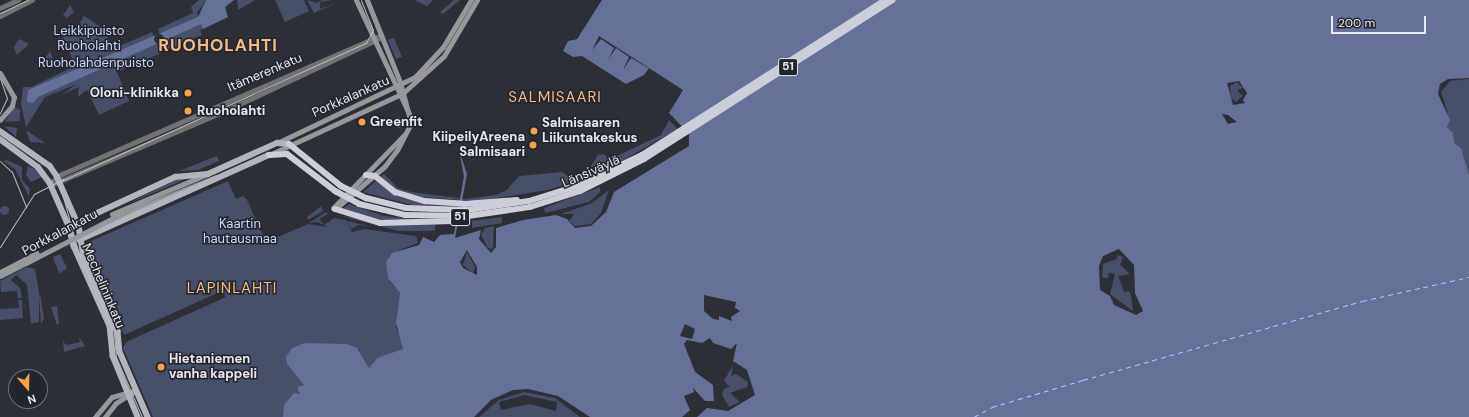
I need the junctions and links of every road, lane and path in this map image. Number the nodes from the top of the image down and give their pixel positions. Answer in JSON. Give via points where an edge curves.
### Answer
{"nodes":[{"id":1,"x":18,"y":0,"type":"edge"},
{"id":2,"x":32,"y":0,"type":"edge"},
{"id":3,"x":356,"y":0,"type":"edge"},
{"id":4,"x":367,"y":0,"type":"edge"},
{"id":5,"x":470,"y":0,"type":"edge"},
{"id":6,"x":477,"y":0,"type":"edge"},
{"id":7,"x":885,"y":0,"type":"edge"},
{"id":8,"x":893,"y":0,"type":"edge"},
{"id":9,"x":0,"y":8,"type":"edge"},
{"id":10,"x":0,"y":16,"type":"edge"},
{"id":11,"x":381,"y":36,"type":"junction"},
{"id":12,"x":374,"y":40,"type":"junction"},
{"id":13,"x":0,"y":73,"type":"edge"},
{"id":14,"x":398,"y":88,"type":"junction"},
{"id":15,"x":401,"y":95,"type":"junction"},
{"id":16,"x":0,"y":120,"type":"edge"},
{"id":17,"x":0,"y":131,"type":"edge"},
{"id":18,"x":682,"y":133,"type":"junction"},
{"id":19,"x":404,"y":135,"type":"junction"},
{"id":20,"x":0,"y":139,"type":"edge"},
{"id":21,"x":277,"y":143,"type":"junction"},
{"id":22,"x":289,"y":144,"type":"junction"},
{"id":23,"x":269,"y":155,"type":"junction"},
{"id":24,"x":208,"y":174,"type":"junction"},
{"id":25,"x":366,"y":175,"type":"junction"},
{"id":26,"x":57,"y":176,"type":"junction"},
{"id":27,"x":220,"y":176,"type":"junction"},
{"id":28,"x":375,"y":176,"type":"junction"},
{"id":29,"x":61,"y":183,"type":"junction"},
{"id":30,"x":50,"y":184,"type":"junction"},
{"id":31,"x":528,"y":200,"type":"junction"},
{"id":32,"x":335,"y":209,"type":"junction"},
{"id":33,"x":502,"y":212,"type":"junction"},
{"id":34,"x":113,"y":216,"type":"junction"},
{"id":35,"x":76,"y":221,"type":"junction"},
{"id":36,"x":69,"y":226,"type":"junction"},
{"id":37,"x":81,"y":240,"type":"junction"},
{"id":38,"x":73,"y":243,"type":"junction"},
{"id":39,"x":25,"y":261,"type":"junction"},
{"id":40,"x":0,"y":272,"type":"edge"},
{"id":41,"x":0,"y":276,"type":"edge"},
{"id":42,"x":136,"y":390,"type":"junction"},
{"id":43,"x":128,"y":394,"type":"junction"},
{"id":44,"x":95,"y":417,"type":"edge"},
{"id":45,"x":105,"y":417,"type":"edge"},
{"id":46,"x":138,"y":417,"type":"edge"},
{"id":47,"x":148,"y":417,"type":"edge"}],
"edges":[{"from":1,"to":9,"type":"street"},
{"from":2,"to":10,"type":"street"},
{"from":3,"to":12,"type":"main road"},
{"from":4,"to":11,"type":"main road"},
{"from":5,"to":14,"type":"main road","name":"Porkkalankatu","via":[[436,56]]},
{"from":6,"to":15,"type":"main road","name":"Porkkalankatu","via":[[444,56]]},
{"from":7,"to":18,"type":"highway","name":"Länsiväylä","number":"51"},
{"from":8,"to":18,"type":"highway","name":"Länsiväylä","number":"51"},
{"from":11,"to":12,"type":"street","name":"Itämerenkatu"},
{"from":11,"to":14,"type":"main road"},
{"from":12,"to":14,"type":"main road"},
{"from":12,"to":26,"type":"street","name":"Itämerenkatu"},
{"from":12,"to":29,"type":"street","name":"Itämerenkatu","via":[[333,61]]},
{"from":13,"to":16,"type":"main road","via":[[14,98],[12,106]]},
{"from":14,"to":15,"type":"main road"},
{"from":14,"to":21,"type":"main road","name":"Porkkalankatu"},
{"from":15,"to":19,"type":"main road","via":[[410,116]]},
{"from":15,"to":22,"type":"main road","name":"Porkkalankatu"},
{"from":17,"to":26,"type":"main road","name":"Mechelininkatu","via":[[50,166]]},
{"from":18,"to":31,"type":"highway","name":"Länsiväylä","number":"51","via":[[608,172]]},
{"from":18,"to":33,"type":"highway","name":"Länsiväylä","number":"51","via":[[627,169],[580,191]]},
{"from":19,"to":25,"type":"main road"},
{"from":19,"to":28,"type":"main road","via":[[394,155]]},
{"from":20,"to":30,"type":"main road","name":"Mechelininkatu","via":[[42,171]]},
{"from":21,"to":22,"type":"main road"},
{"from":21,"to":24,"type":"main road","name":"Porkkalankatu"},
{"from":22,"to":23,"type":"main road","name":"Porkkalankatu"},
{"from":22,"to":31,"type":"highway","name":"Länsiväylä","number":"51","bridge":true,"via":[[341,186],[366,198],[394,206],[435,211],[485,209]]},
{"from":23,"to":27,"type":"main road","name":"Porkkalankatu","number":"51"},
{"from":23,"to":33,"type":"highway","name":"Länsiväylä","number":"51","bridge":true,"via":[[287,154],[335,191],[359,204],[418,216]]},
{"from":24,"to":34,"type":"main road","name":"Porkkalankatu"},
{"from":24,"to":35,"type":"main road","name":"Porkkalankatu","via":[[175,177]]},
{"from":25,"to":28,"type":"highway"},
{"from":25,"to":32,"type":"main road","via":[[337,200],[333,205]]},
{"from":26,"to":29,"type":"main road","name":"Mechelininkatu"},
{"from":26,"to":30,"type":"street","name":"Itämerenkatu"},
{"from":27,"to":34,"type":"main road","name":"Porkkalankatu","number":"51"},
{"from":27,"to":37,"type":"main road","name":"Porkkalankatu"},
{"from":28,"to":31,"type":"highway","via":[[390,190],[426,201],[464,204]]},
{"from":28,"to":32,"type":"main road"},
{"from":29,"to":30,"type":"street","name":"Itämerenkatu"},
{"from":29,"to":35,"type":"main road","name":"Mechelininkatu"},
{"from":30,"to":36,"type":"main road","name":"Mechelininkatu"},
{"from":32,"to":33,"type":"highway","via":[[358,219],[397,223],[457,220]]},
{"from":34,"to":39,"type":"main road","name":"Porkkalankatu","number":"51","bridge":true},
{"from":35,"to":36,"type":"main road","name":"Porkkalankatu"},
{"from":35,"to":37,"type":"main road","name":"Mechelininkatu"},
{"from":36,"to":38,"type":"main road","name":"Mechelininkatu"},
{"from":37,"to":38,"type":"main road","name":"Porkkalankatu"},
{"from":37,"to":42,"type":"main road","name":"Mechelininkatu","via":[[84,257],[117,328],[120,352]]},
{"from":38,"to":43,"type":"main road","name":"Mechelininkatu","via":[[110,326],[114,356]]},
{"from":39,"to":40,"type":"main road","name":"Porkkalankatu"},
{"from":39,"to":41,"type":"main road","name":"Porkkalankatu"},
{"from":42,"to":43,"type":"main road"},
{"from":42,"to":47,"type":"main road","name":"Mechelininkatu"},
{"from":43,"to":44,"type":"main road","via":[[109,399]]},
{"from":43,"to":45,"type":"main road","via":[[116,402]]},
{"from":43,"to":46,"type":"main road","name":"Mechelininkatu"}]}
